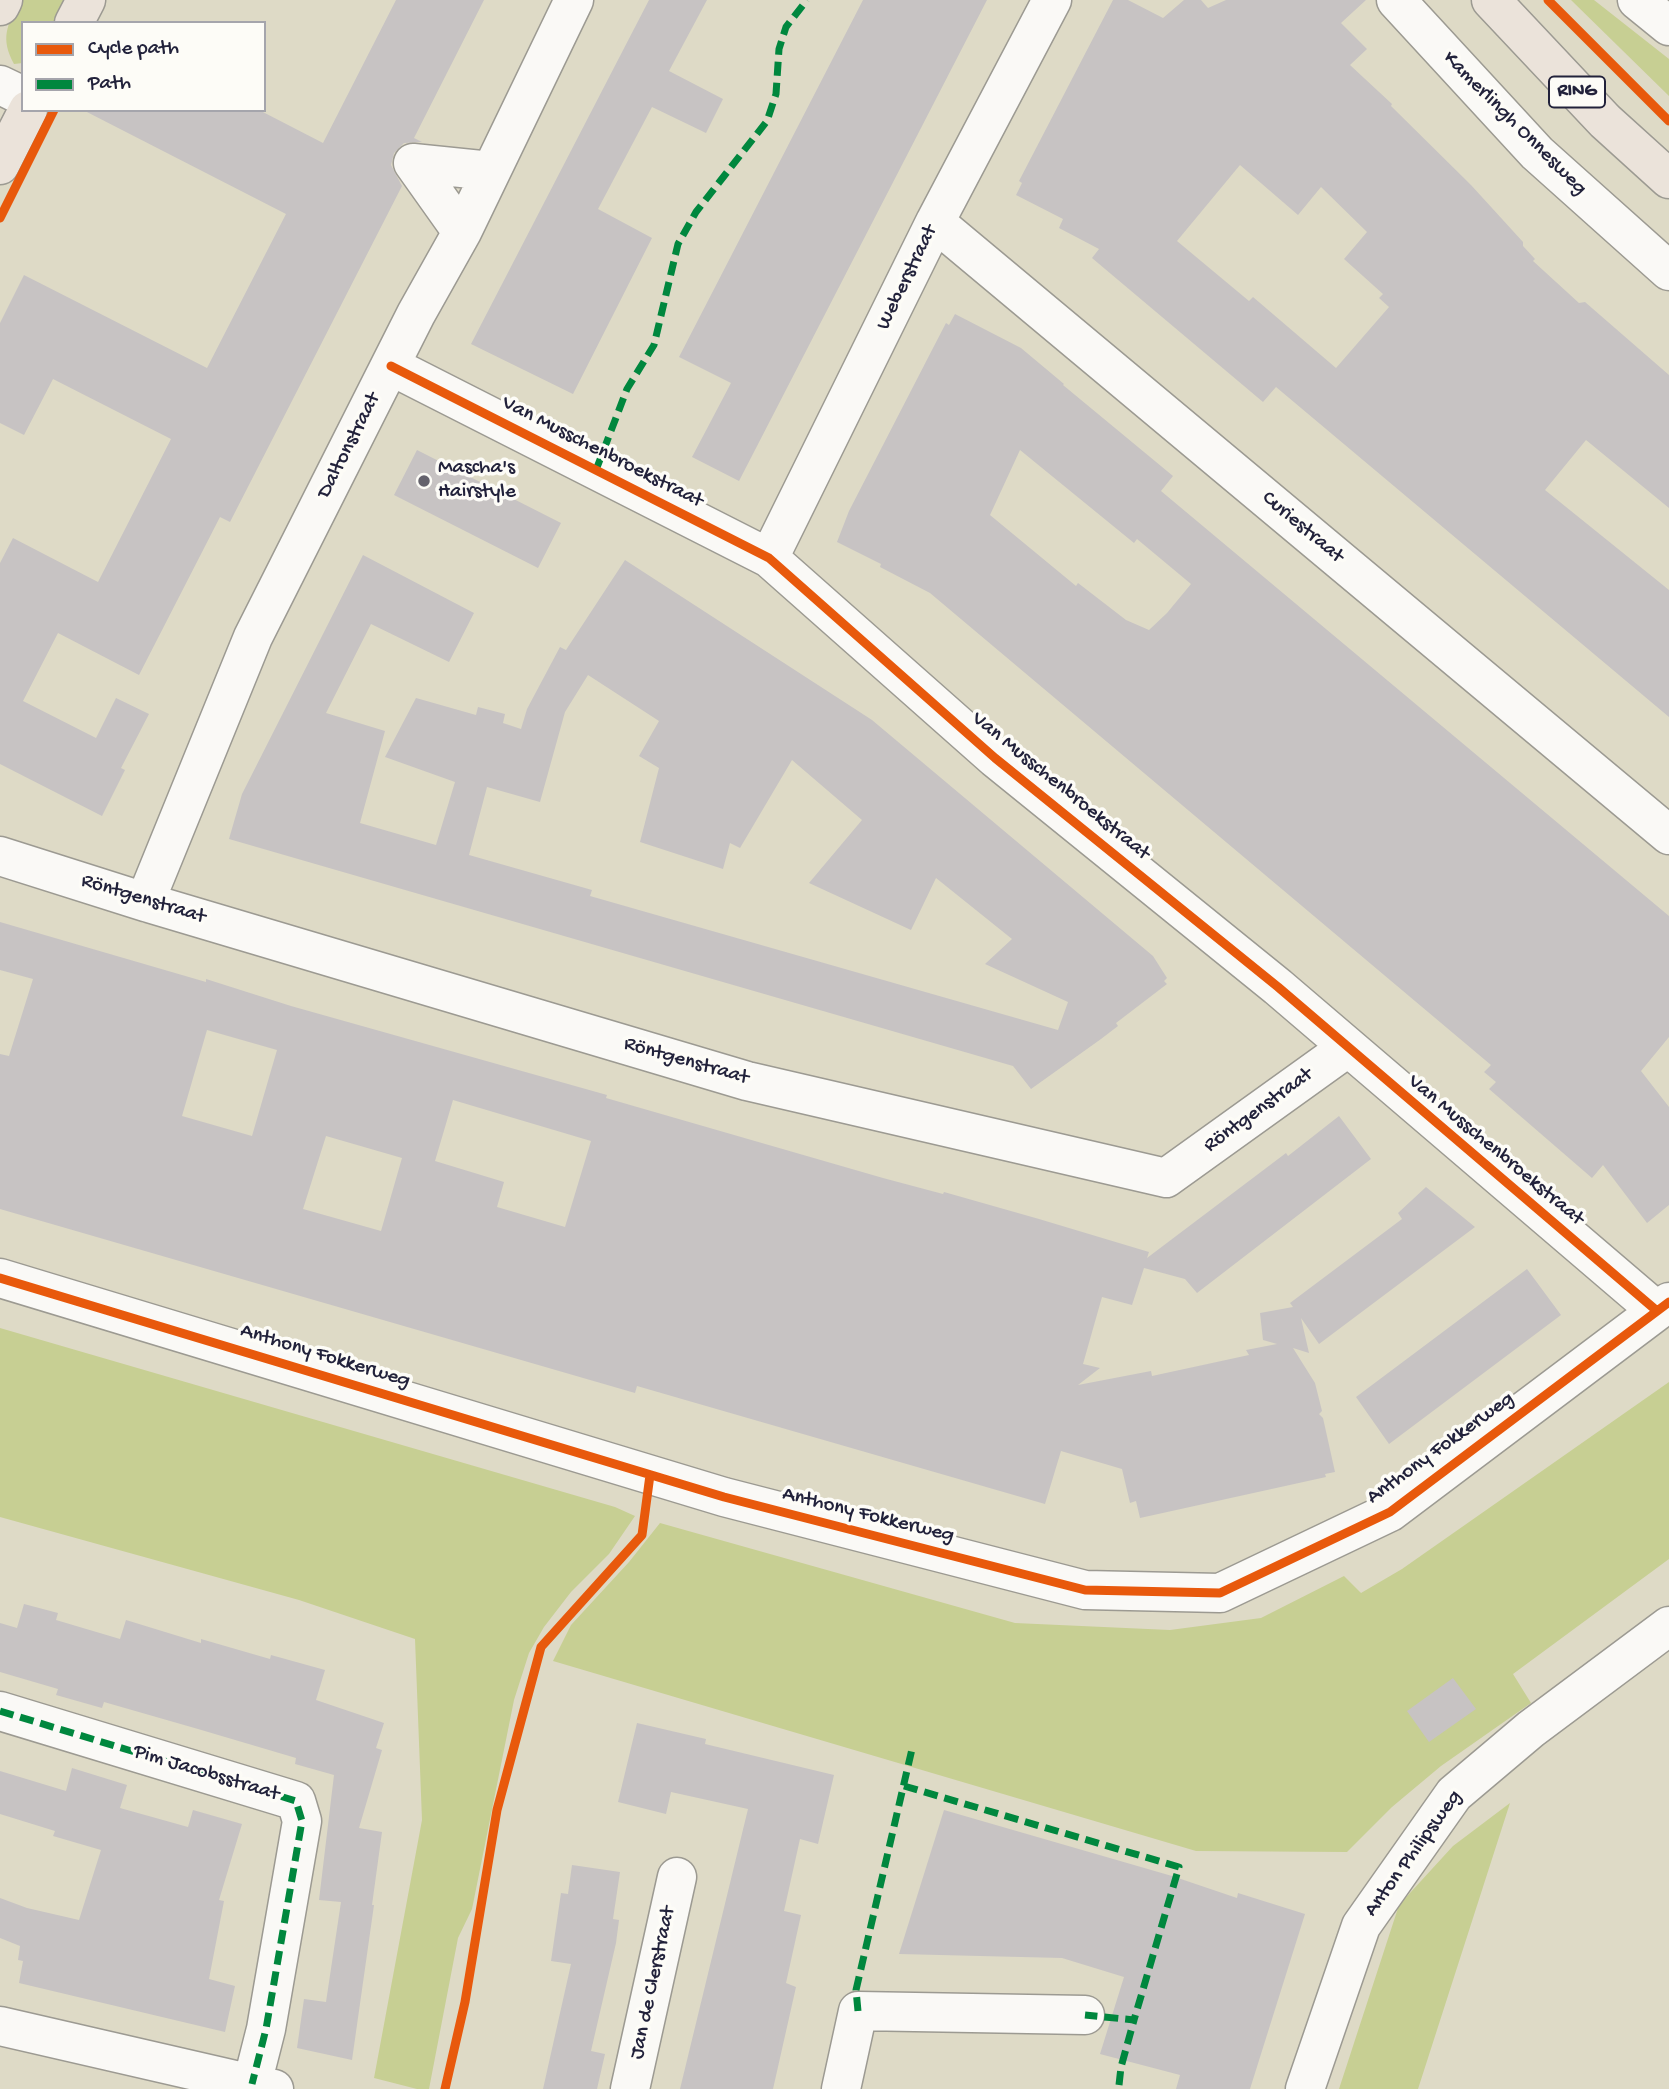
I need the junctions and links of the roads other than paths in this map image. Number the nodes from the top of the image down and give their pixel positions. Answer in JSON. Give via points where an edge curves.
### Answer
{"nodes":[{"id":1,"x":3,"y":0,"type":"edge"},
{"id":2,"x":86,"y":0,"type":"edge"},
{"id":3,"x":574,"y":0,"type":"edge"},
{"id":4,"x":1052,"y":0,"type":"edge"},
{"id":5,"x":1396,"y":0,"type":"edge"},
{"id":6,"x":1491,"y":0,"type":"edge"},
{"id":7,"x":1637,"y":0,"type":"edge"},
{"id":8,"x":0,"y":6,"type":"edge"},
{"id":9,"x":75,"y":21,"type":"edge"},
{"id":10,"x":1669,"y":26,"type":"edge"},
{"id":11,"x":0,"y":85,"type":"edge"},
{"id":12,"x":21,"y":95,"type":"edge"},
{"id":13,"x":27,"y":112,"type":"edge"},
{"id":14,"x":0,"y":165,"type":"edge"},
{"id":15,"x":491,"y":172,"type":"junction"},
{"id":16,"x":1669,"y":178,"type":"edge"},
{"id":17,"x":935,"y":222,"type":"junction"},
{"id":18,"x":462,"y":232,"type":"junction"},
{"id":19,"x":1669,"y":271,"type":"edge"},
{"id":20,"x":391,"y":366,"type":"junction"},
{"id":21,"x":769,"y":558,"type":"junction"},
{"id":22,"x":1669,"y":835,"type":"edge"},
{"id":23,"x":0,"y":856,"type":"edge"},
{"id":24,"x":145,"y":902,"type":"junction"},
{"id":25,"x":1347,"y":1048,"type":"junction"},
{"id":26,"x":0,"y":1278,"type":"edge"},
{"id":27,"x":1663,"y":1307,"type":"edge"},
{"id":28,"x":1669,"y":1626,"type":"edge"},
{"id":29,"x":0,"y":1711,"type":"edge"},
{"id":30,"x":677,"y":1877,"type":"dead end"},
{"id":31,"x":1085,"y":2015,"type":"dead end"},
{"id":32,"x":0,"y":2026,"type":"edge"},
{"id":33,"x":263,"y":2087,"type":"edge"},
{"id":34,"x":630,"y":2089,"type":"edge"},
{"id":35,"x":841,"y":2089,"type":"edge"},
{"id":36,"x":1306,"y":2089,"type":"edge"}],
"edges":[{"from":1,"to":8,"type":"main road"},
{"from":2,"to":9,"type":"main road"},
{"from":3,"to":15,"type":"street","name":"Daltonstraat"},
{"from":4,"to":17,"type":"street","name":"Weberstraat"},
{"from":5,"to":19,"type":"street","name":"Kamerlingh Onnesweg","via":[[1537,153]]},
{"from":6,"to":16,"type":"main road","number":"RING","via":[[1605,121]]},
{"from":7,"to":10,"type":"street"},
{"from":11,"to":12,"type":"street"},
{"from":13,"to":14,"type":"main road"},
{"from":15,"to":18,"type":"street","name":"Daltonstraat"},
{"from":15,"to":18,"type":"street","via":[[413,163]]},
{"from":17,"to":21,"type":"street","name":"Weberstraat"},
{"from":17,"to":22,"type":"street","name":"Curiestraat"},
{"from":18,"to":20,"type":"street","name":"Daltonstraat"},
{"from":20,"to":21,"type":"street","name":"Van Musschenbroekstraat"},
{"from":20,"to":24,"type":"street","name":"Daltonstraat","via":[[253,637]]},
{"from":21,"to":25,"type":"street","name":"Van Musschenbroekstraat","via":[[995,758]]},
{"from":23,"to":24,"type":"street","name":"Röntgenstraat"},
{"from":24,"to":25,"type":"street","name":"Röntgenstraat","via":[[747,1081],[1166,1178]]},
{"from":25,"to":27,"type":"street","name":"Van Musschenbroekstraat"},
{"from":26,"to":27,"type":"street","name":"Anthony Fokkerweg","via":[[724,1497],[1085,1590],[1220,1593],[1390,1512]]},
{"from":28,"to":36,"type":"street","name":"Anton Philipsweg","via":[[1531,1729],[1454,1794],[1361,1926]]},
{"from":29,"to":33,"type":"street","name":"Pim Jacobsstraat","via":[[296,1801],[302,1821],[267,2029]]},
{"from":30,"to":34,"type":"street","name":"Jan de Clerstraat"},
{"from":31,"to":35,"type":"street","via":[[858,2011]]},
{"from":32,"to":33,"type":"street"}]}
